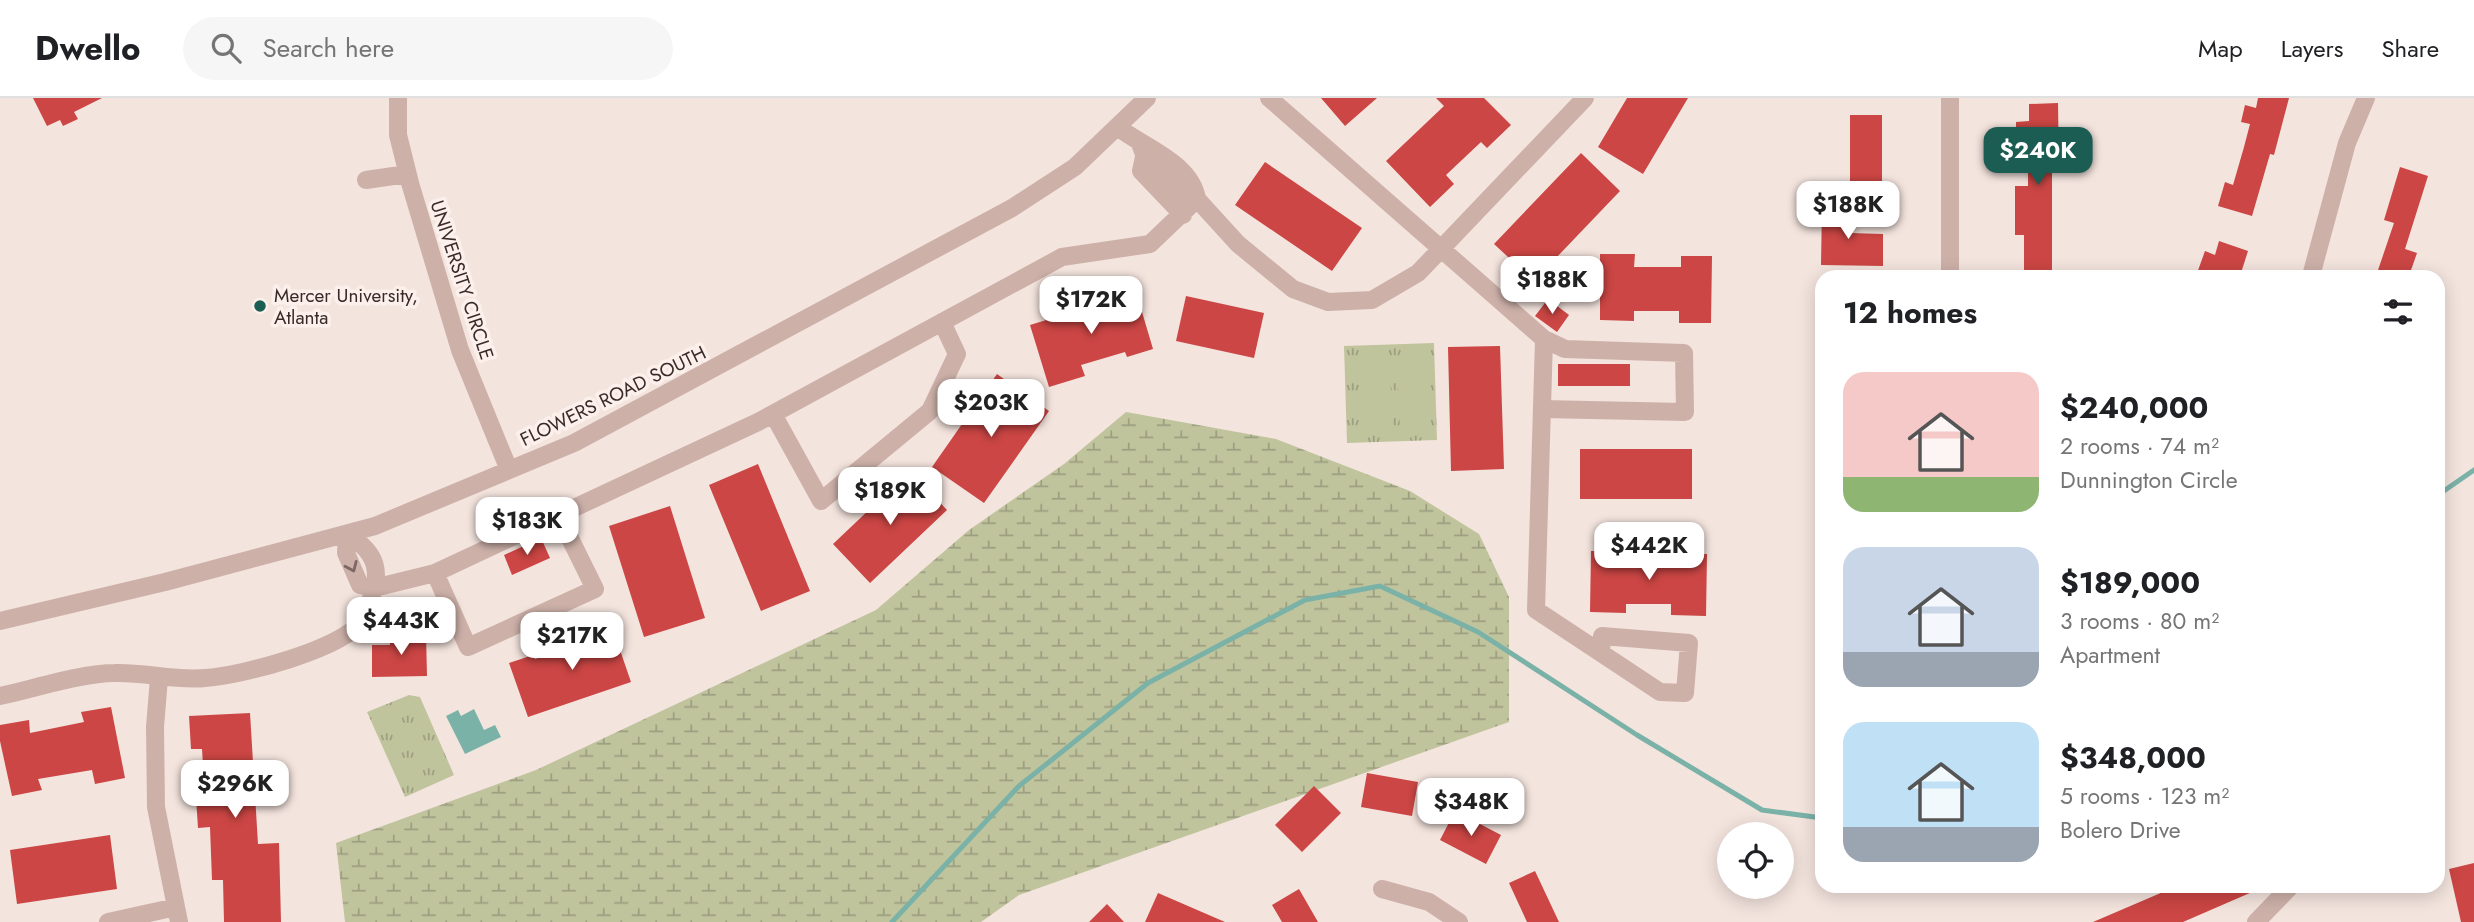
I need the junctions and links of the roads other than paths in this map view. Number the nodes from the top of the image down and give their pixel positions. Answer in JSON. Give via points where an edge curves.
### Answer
{"nodes":[{"id":1,"x":398,"y":98,"type":"edge"},
{"id":2,"x":1147,"y":98,"type":"edge"},
{"id":3,"x":1269,"y":98,"type":"edge"},
{"id":4,"x":1585,"y":98,"type":"edge"},
{"id":5,"x":1950,"y":98,"type":"edge"},
{"id":6,"x":2366,"y":98,"type":"edge"},
{"id":7,"x":1119,"y":128,"type":"junction"},
{"id":8,"x":1142,"y":151,"type":"junction"},
{"id":9,"x":407,"y":174,"type":"junction"},
{"id":10,"x":366,"y":180,"type":"dead end"},
{"id":11,"x":1197,"y":199,"type":"junction"},
{"id":12,"x":1183,"y":215,"type":"junction"},
{"id":13,"x":1441,"y":250,"type":"junction"},
{"id":14,"x":1950,"y":270,"type":"edge"},
{"id":15,"x":2313,"y":270,"type":"edge"},
{"id":16,"x":942,"y":322,"type":"junction"},
{"id":17,"x":1544,"y":339,"type":"junction"},
{"id":18,"x":1542,"y":409,"type":"junction"},
{"id":19,"x":773,"y":414,"type":"junction"},
{"id":20,"x":509,"y":470,"type":"junction"},
{"id":21,"x":558,"y":514,"type":"junction"},
{"id":22,"x":347,"y":534,"type":"junction"},
{"id":23,"x":435,"y":573,"type":"junction"},
{"id":24,"x":374,"y":588,"type":"junction"},
{"id":25,"x":0,"y":621,"type":"edge"},
{"id":26,"x":1601,"y":653,"type":"junction"},
{"id":27,"x":159,"y":678,"type":"junction"},
{"id":28,"x":0,"y":696,"type":"edge"},
{"id":29,"x":1382,"y":889,"type":"dead end"},
{"id":30,"x":2284,"y":893,"type":"edge"},
{"id":31,"x":178,"y":914,"type":"edge"},
{"id":32,"x":108,"y":922,"type":"edge"},
{"id":33,"x":1459,"y":922,"type":"edge"},
{"id":34,"x":2256,"y":922,"type":"edge"}],
"edges":[{"from":1,"to":9,"type":"street","name":"UNIVERSITY CIRCLE","via":[[398,135]]},
{"from":2,"to":7,"type":"street","name":"FLOWERS ROAD SOUTH"},
{"from":3,"to":13,"type":"street"},
{"from":4,"to":13,"type":"street"},
{"from":5,"to":14,"type":"street"},
{"from":6,"to":15,"type":"street","via":[[2347,143]]},
{"from":7,"to":8,"type":"street"},
{"from":7,"to":20,"type":"street","name":"FLOWERS ROAD SOUTH","via":[[1075,167],[1012,208],[669,394],[574,443]]},
{"from":8,"to":11,"type":"street","via":[[1185,196]]},
{"from":8,"to":12,"type":"street","via":[[1141,171]]},
{"from":9,"to":10,"type":"street"},
{"from":9,"to":20,"type":"street","name":"UNIVERSITY CIRCLE","via":[[460,350]]},
{"from":11,"to":12,"type":"street"},
{"from":11,"to":13,"type":"street","via":[[1238,244],[1293,289],[1328,302],[1372,299],[1418,273]]},
{"from":12,"to":16,"type":"street","via":[[1150,243],[1062,257]]},
{"from":13,"to":17,"type":"street"},
{"from":16,"to":19,"type":"street"},
{"from":16,"to":19,"type":"street","via":[[957,354],[930,411],[821,501]]},
{"from":17,"to":18,"type":"street"},
{"from":17,"to":18,"type":"street","via":[[1565,349],[1684,353],[1685,412]]},
{"from":18,"to":26,"type":"street","via":[[1536,610]]},
{"from":19,"to":21,"type":"street"},
{"from":20,"to":22,"type":"street","name":"FLOWERS ROAD SOUTH"},
{"from":21,"to":23,"type":"street"},
{"from":21,"to":23,"type":"street","via":[[595,589],[468,647]]},
{"from":22,"to":24,"type":"street","via":[[346,553],[360,585]]},
{"from":22,"to":25,"type":"street","name":"FLOWERS ROAD SOUTH"},
{"from":23,"to":24,"type":"street"},
{"from":24,"to":27,"type":"street","via":[[362,622],[331,645],[250,671],[205,678]]},
{"from":26,"to":26,"type":"street","via":[[1660,692],[1685,693],[1689,643],[1602,636]]},
{"from":27,"to":28,"type":"street","via":[[114,673]]},
{"from":27,"to":31,"type":"street","via":[[156,807]]},
{"from":29,"to":33,"type":"street","via":[[1429,902]]},
{"from":30,"to":34,"type":"street"},
{"from":31,"to":32,"type":"street"}]}
